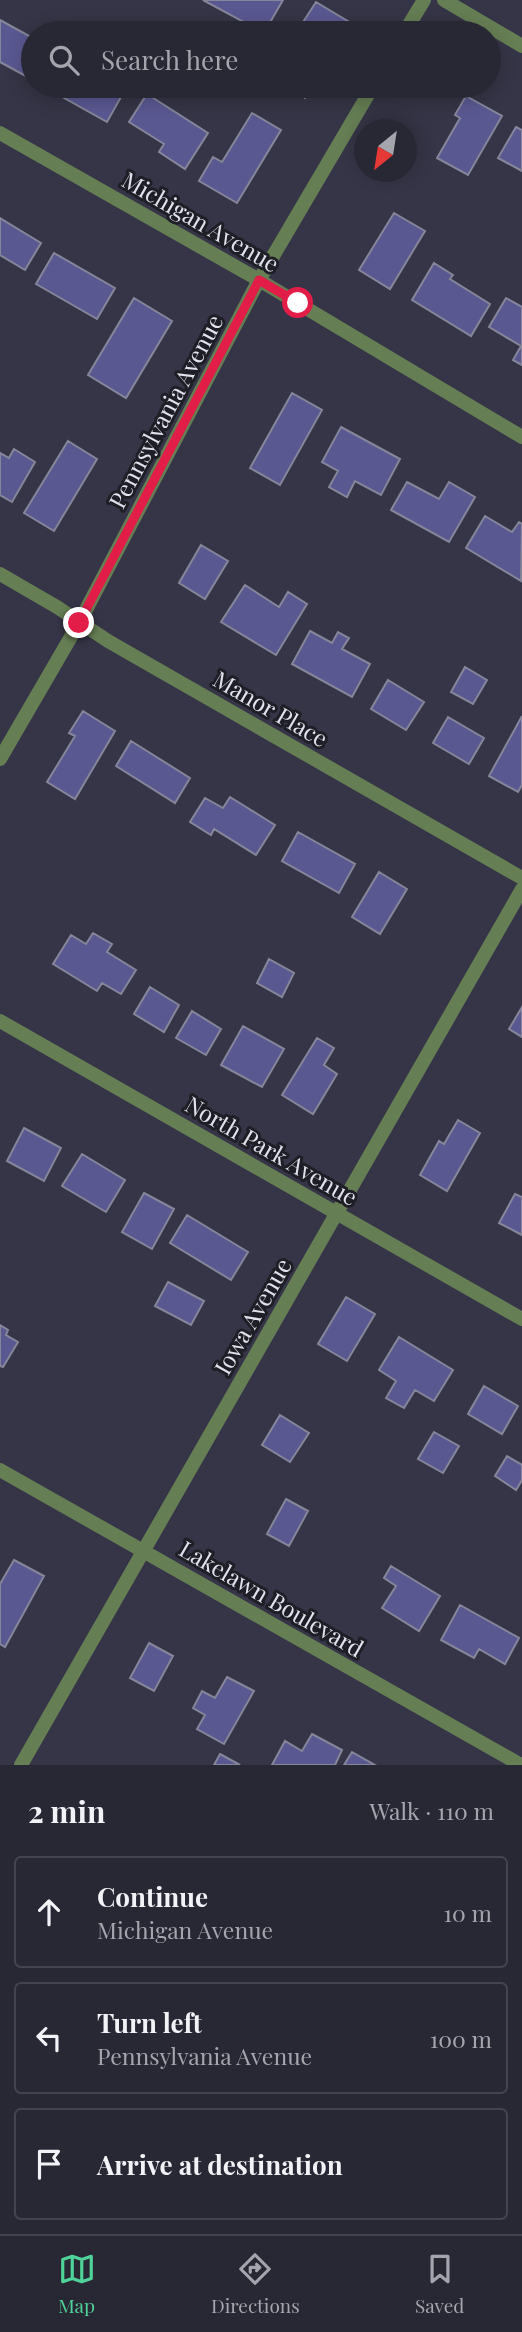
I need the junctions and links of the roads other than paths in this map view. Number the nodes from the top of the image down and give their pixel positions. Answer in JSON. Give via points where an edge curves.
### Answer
{"nodes":[{"id":1,"x":424,"y":0,"type":"edge"},
{"id":2,"x":443,"y":0,"type":"edge"},
{"id":3,"x":411,"y":21,"type":"edge"},
{"id":4,"x":479,"y":21,"type":"edge"},
{"id":5,"x":501,"y":34,"type":"edge"},
{"id":6,"x":522,"y":46,"type":"edge"},
{"id":7,"x":366,"y":98,"type":"edge"},
{"id":8,"x":0,"y":133,"type":"edge"},
{"id":9,"x":259,"y":280,"type":"junction"},
{"id":10,"x":522,"y":437,"type":"edge"},
{"id":11,"x":0,"y":574,"type":"edge"},
{"id":12,"x":79,"y":623,"type":"junction"},
{"id":13,"x":0,"y":759,"type":"edge"},
{"id":14,"x":522,"y":878,"type":"edge"},
{"id":15,"x":522,"y":889,"type":"edge"},
{"id":16,"x":0,"y":1021,"type":"edge"},
{"id":17,"x":337,"y":1212,"type":"junction"},
{"id":18,"x":522,"y":1318,"type":"edge"},
{"id":19,"x":0,"y":1470,"type":"edge"},
{"id":20,"x":144,"y":1551,"type":"junction"},
{"id":21,"x":21,"y":1765,"type":"edge"},
{"id":22,"x":521,"y":1765,"type":"edge"}],
"edges":[{"from":1,"to":3,"type":"street"},
{"from":2,"to":4,"type":"street"},
{"from":5,"to":6,"type":"street"},
{"from":7,"to":9,"type":"street","name":"Pennsylvania Avenue"},
{"from":8,"to":9,"type":"street","name":"Michigan Avenue"},
{"from":9,"to":10,"type":"street","name":"Michigan Avenue"},
{"from":9,"to":12,"type":"street","name":"Pennsylvania Avenue"},
{"from":11,"to":12,"type":"street","name":"Manor Place"},
{"from":12,"to":13,"type":"street","name":"Pennsylvania Avenue"},
{"from":12,"to":14,"type":"street","name":"Manor Place"},
{"from":15,"to":17,"type":"street","name":"Iowa Avenue"},
{"from":16,"to":17,"type":"street","name":"North Park Avenue"},
{"from":17,"to":18,"type":"street","name":"North Park Avenue"},
{"from":17,"to":20,"type":"street","name":"Iowa Avenue"},
{"from":19,"to":20,"type":"street","name":"Lakelawn Boulevard"},
{"from":20,"to":21,"type":"street","name":"Iowa Avenue"},
{"from":20,"to":22,"type":"street","name":"Lakelawn Boulevard"}]}
